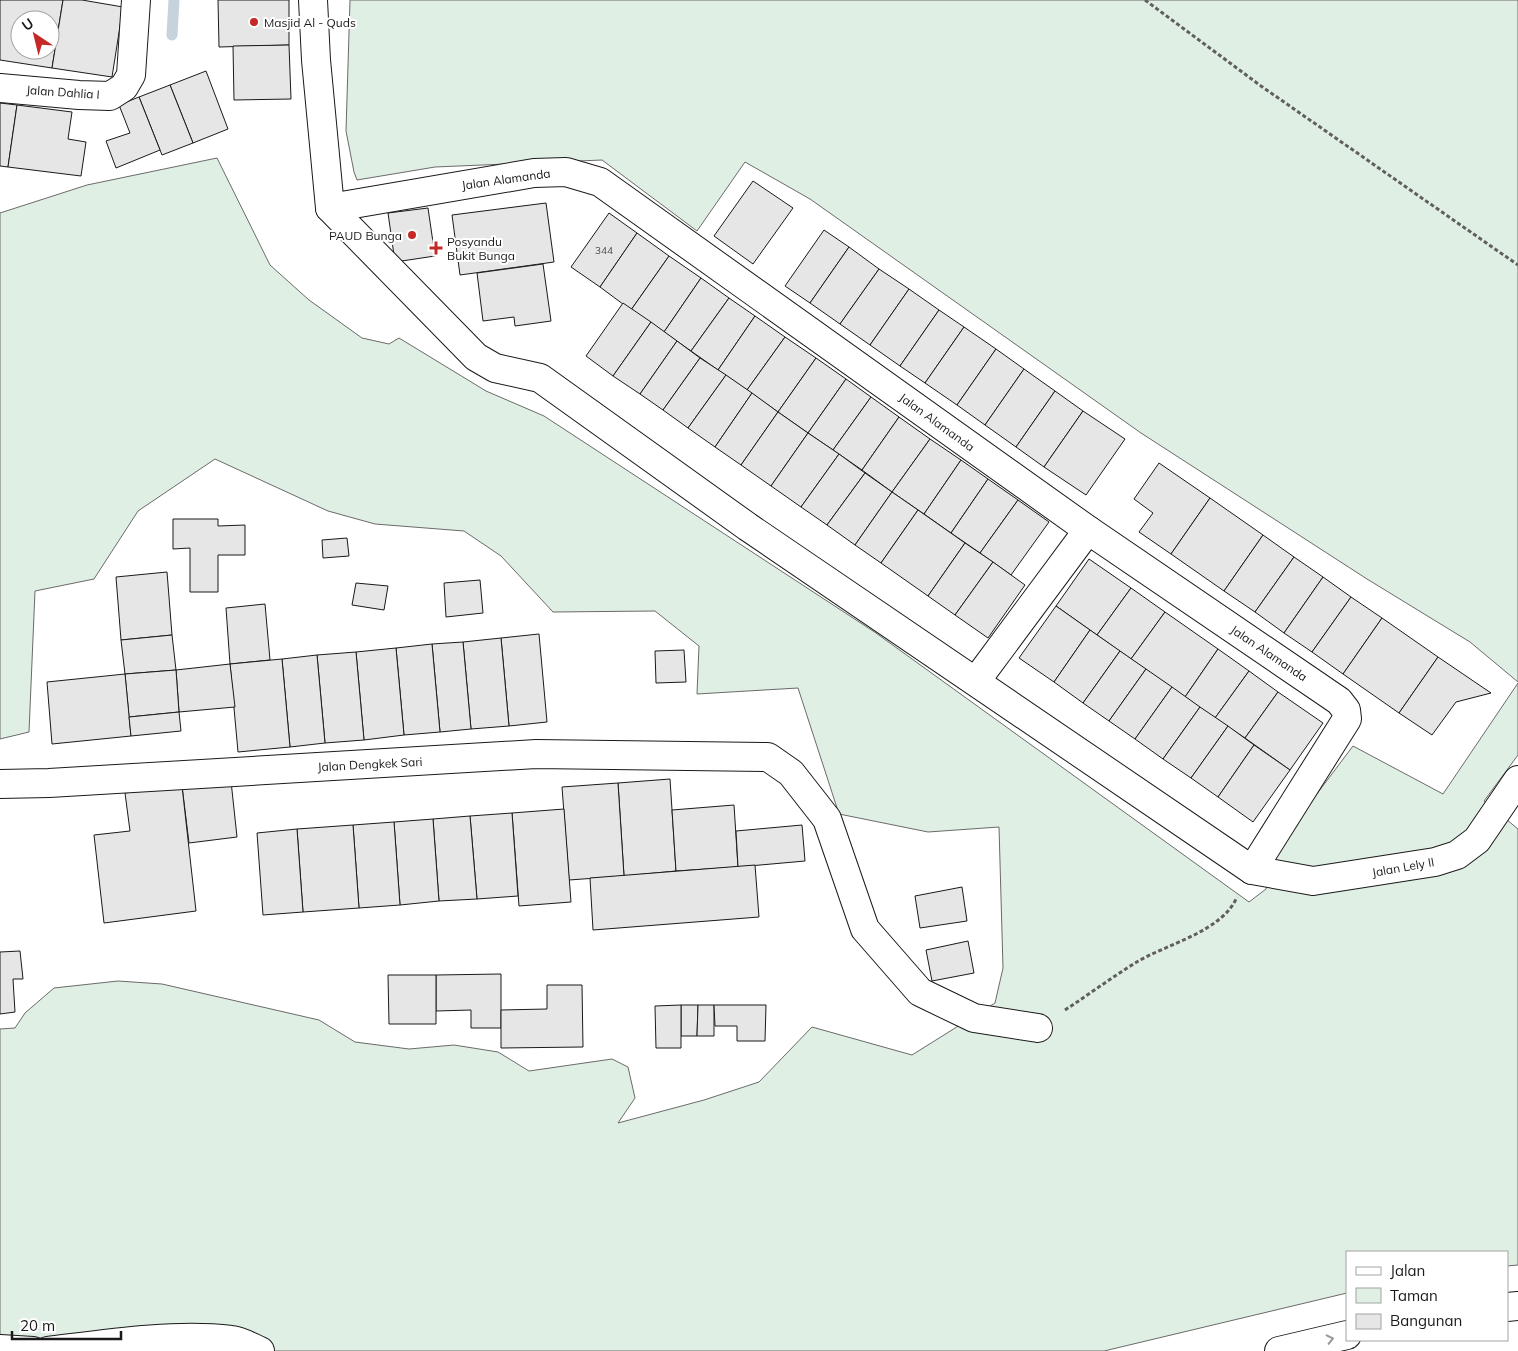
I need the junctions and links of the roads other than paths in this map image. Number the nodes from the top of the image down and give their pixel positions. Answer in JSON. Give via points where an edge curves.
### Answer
{"nodes":[{"id":1,"x":136,"y":0,"type":"edge"},
{"id":2,"x":313,"y":0,"type":"edge"},
{"id":3,"x":0,"y":88,"type":"edge"},
{"id":4,"x":330,"y":208,"type":"junction"},
{"id":5,"x":1088,"y":530,"type":"junction"},
{"id":6,"x":976,"y":681,"type":"junction"},
{"id":7,"x":1518,"y":780,"type":"edge"},
{"id":8,"x":0,"y":784,"type":"edge"},
{"id":9,"x":1252,"y":870,"type":"junction"},
{"id":10,"x":1038,"y":1028,"type":"road end"},
{"id":11,"x":1346,"y":1335,"type":"edge"},
{"id":12,"x":0,"y":1349,"type":"edge"},
{"id":13,"x":34,"y":1351,"type":"edge"},
{"id":14,"x":48,"y":1351,"type":"edge"},
{"id":15,"x":260,"y":1351,"type":"edge"},
{"id":16,"x":1279,"y":1351,"type":"edge"}],
"edges":[{"from":1,"to":3,"type":"street","name":"Jalan Dahlia I","via":[[131,75],[124,87],[110,96]]},
{"from":2,"to":4,"type":"street"},
{"from":4,"to":5,"type":"street","name":"Jalan Alamanda","via":[[534,173],[566,172],[600,182]]},
{"from":4,"to":6,"type":"street","via":[[476,357],[495,368],[540,378],[748,527]]},
{"from":5,"to":6,"type":"street"},
{"from":5,"to":9,"type":"street","name":"Jalan Alamanda","via":[[1339,701],[1346,710],[1346,719]]},
{"from":6,"to":9,"type":"street"},
{"from":7,"to":9,"type":"street","name":"Jalan Lely II","via":[[1477,840],[1458,855],[1435,862],[1313,882]]},
{"from":8,"to":10,"type":"street","name":"Jalan Dengkek Sari","via":[[536,754],[768,757],[791,773],[827,819],[865,929],[920,992],[974,1018]]},
{"from":16,"to":11,"type":"street","one_way":true},
{"from":12,"to":13,"type":"street"},
{"from":14,"to":15,"type":"street","via":[[183,1338],[233,1340]]}]}
